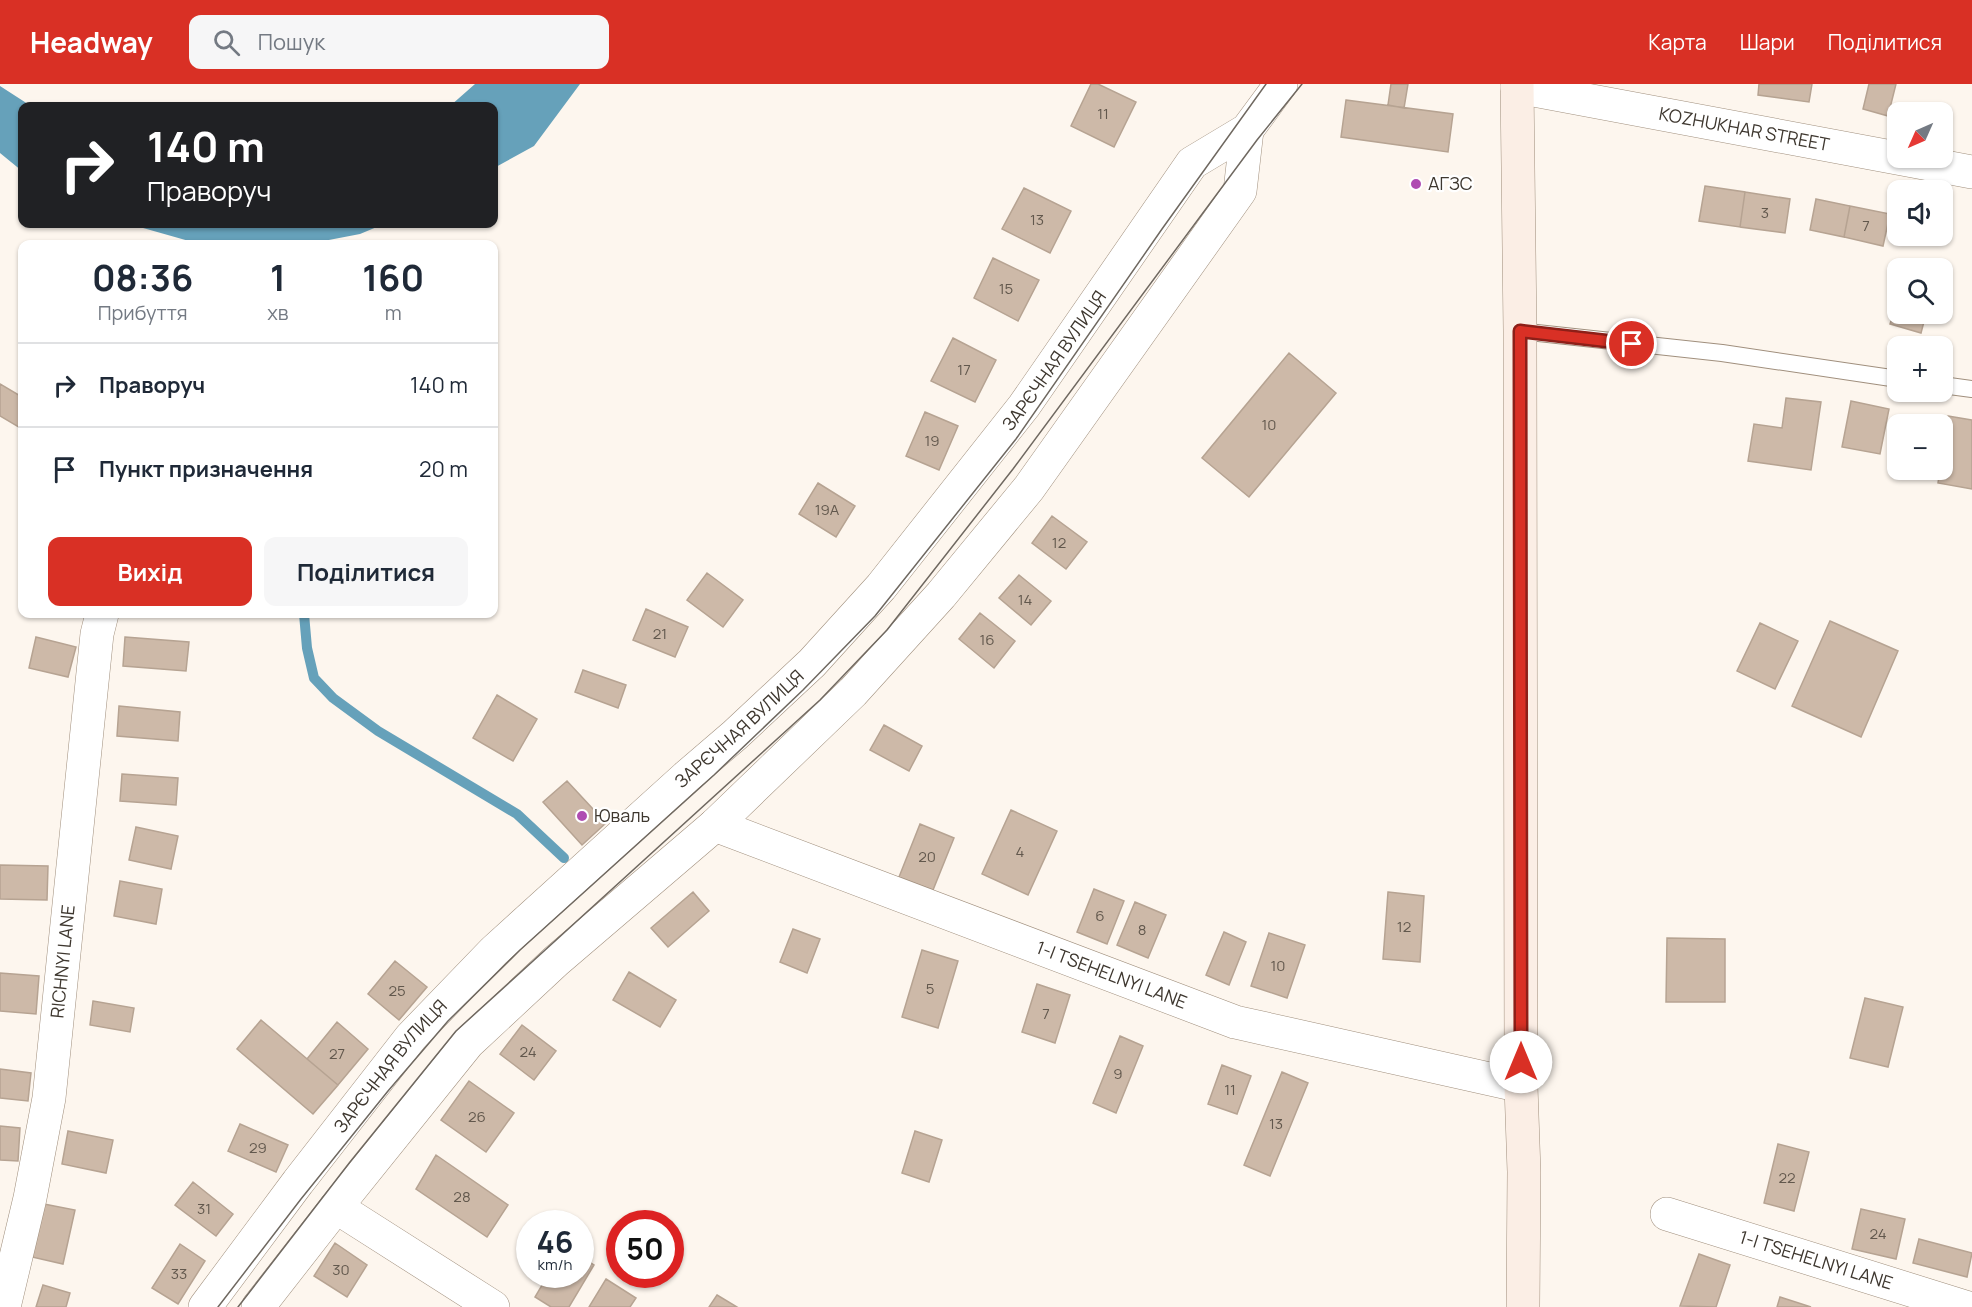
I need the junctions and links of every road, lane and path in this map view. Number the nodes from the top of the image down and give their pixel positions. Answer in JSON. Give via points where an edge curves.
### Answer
{"nodes":[{"id":1,"x":1281,"y":84,"type":"edge"},
{"id":2,"x":1517,"y":85,"type":"edge"},
{"id":3,"x":1247,"y":130,"type":"junction"},
{"id":4,"x":1972,"y":172,"type":"edge"},
{"id":5,"x":1520,"y":331,"type":"junction"},
{"id":6,"x":1887,"y":377,"type":"edge"},
{"id":7,"x":1953,"y":386,"type":"edge"},
{"id":8,"x":1972,"y":389,"type":"edge"},
{"id":9,"x":101,"y":618,"type":"edge"},
{"id":10,"x":715,"y":825,"type":"junction"},
{"id":11,"x":1521,"y":1086,"type":"junction"},
{"id":12,"x":336,"y":1207,"type":"junction"},
{"id":13,"x":1667,"y":1214,"type":"dead end"},
{"id":14,"x":4,"y":1307,"type":"edge"},
{"id":15,"x":206,"y":1307,"type":"edge"},
{"id":16,"x":258,"y":1307,"type":"edge"},
{"id":17,"x":493,"y":1307,"type":"edge"},
{"id":18,"x":1523,"y":1307,"type":"edge"},
{"id":19,"x":1965,"y":1307,"type":"edge"}],
"edges":[{"from":1,"to":3,"type":"street","name":"ЗАРЄЧНАЯ ВУЛИЦЯ"},
{"from":2,"to":4,"type":"street","name":"KOZHUKHAR STREET"},
{"from":2,"to":5,"type":"main road"},
{"from":3,"to":10,"type":"street","name":"ЗАРЄЧНАЯ ВУЛИЦЯ","via":[[1240,191],[1029,488],[941,595],[853,692]]},
{"from":3,"to":15,"type":"street","name":"ЗАРЄЧНАЯ ВУЛИЦЯ","via":[[1192,163],[1024,406],[881,586],[812,663],[494,951],[411,1037]]},
{"from":5,"to":6,"type":"lane","via":[[1722,353]]},
{"from":5,"to":11,"type":"main road"},
{"from":7,"to":8,"type":"lane"},
{"from":9,"to":14,"type":"street","name":"RICHNYI LANE","via":[[49,1098]]},
{"from":10,"to":11,"type":"street","name":"1-I TSEHELNYI LANE","via":[[1235,1022]]},
{"from":10,"to":12,"type":"street","name":"ЗАРЄЧНАЯ ВУЛИЦЯ","via":[[556,961],[468,1043]]},
{"from":11,"to":18,"type":"main road"},
{"from":12,"to":16,"type":"street","name":"ЗАРЄЧНАЯ ВУЛИЦЯ"},
{"from":12,"to":17,"type":"street"},
{"from":13,"to":19,"type":"street","name":"1-I TSEHELNYI LANE"}]}
